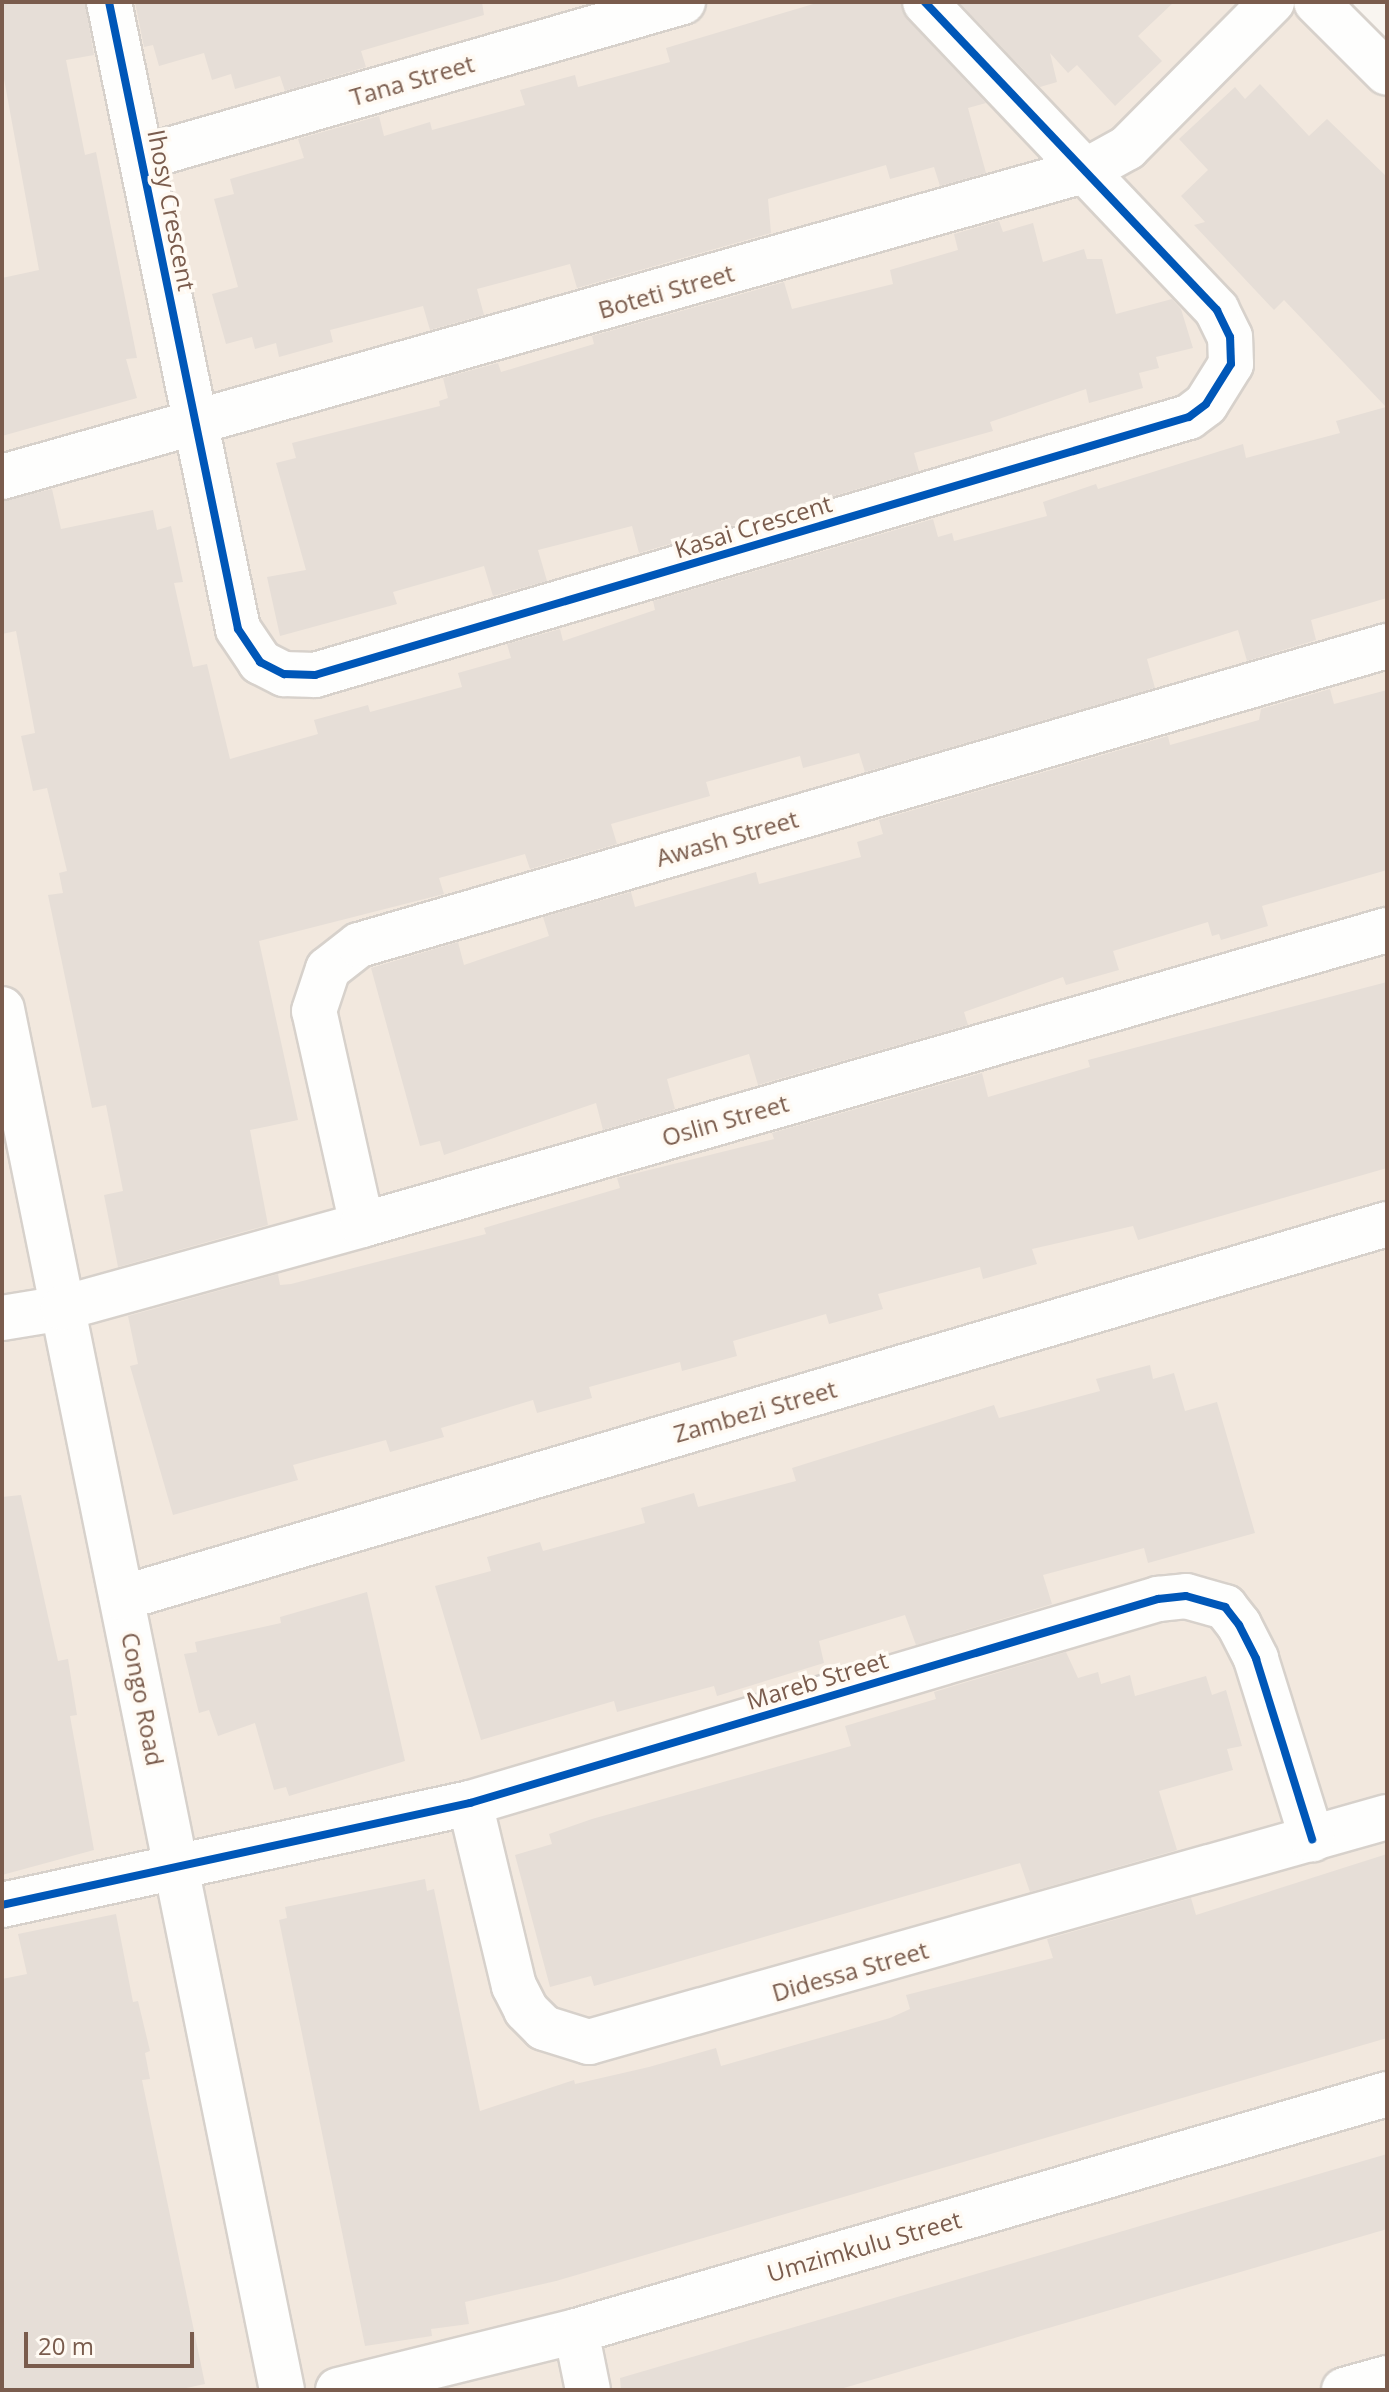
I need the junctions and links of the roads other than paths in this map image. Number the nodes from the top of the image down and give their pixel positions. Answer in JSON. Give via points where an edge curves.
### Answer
{"nodes":[{"id":1,"x":109,"y":2,"type":"edge"},
{"id":2,"x":683,"y":2,"type":"edge"},
{"id":3,"x":925,"y":2,"type":"edge"},
{"id":4,"x":1272,"y":2,"type":"edge"},
{"id":5,"x":1316,"y":2,"type":"edge"},
{"id":6,"x":1387,"y":73,"type":"edge"},
{"id":7,"x":141,"y":158,"type":"junction"},
{"id":8,"x":1087,"y":170,"type":"junction"},
{"id":9,"x":196,"y":426,"type":"junction"},
{"id":10,"x":2,"y":477,"type":"edge"},
{"id":11,"x":1387,"y":646,"type":"edge"},
{"id":12,"x":1387,"y":930,"type":"edge"},
{"id":13,"x":2,"y":1009,"type":"edge"},
{"id":14,"x":1387,"y":1224,"type":"edge"},
{"id":15,"x":362,"y":1225,"type":"junction"},
{"id":16,"x":63,"y":1308,"type":"junction"},
{"id":17,"x":2,"y":1318,"type":"edge"},
{"id":18,"x":122,"y":1598,"type":"junction"},
{"id":19,"x":470,"y":1803,"type":"junction"},
{"id":20,"x":1387,"y":1817,"type":"edge"},
{"id":21,"x":1312,"y":1839,"type":"junction"},
{"id":22,"x":177,"y":1868,"type":"junction"},
{"id":23,"x":2,"y":1905,"type":"edge"},
{"id":24,"x":1387,"y":2094,"type":"edge"},
{"id":25,"x":576,"y":2331,"type":"junction"},
{"id":26,"x":1387,"y":2378,"type":"edge"},
{"id":27,"x":282,"y":2390,"type":"edge"},
{"id":28,"x":338,"y":2390,"type":"edge"},
{"id":29,"x":588,"y":2390,"type":"edge"},
{"id":30,"x":1344,"y":2390,"type":"edge"}],
"edges":[{"from":1,"to":7,"type":"street","name":"Ihosy Crescent"},
{"from":2,"to":7,"type":"street","name":"Tana Street"},
{"from":3,"to":8,"type":"street"},
{"from":4,"to":8,"type":"street","name":"Boteti Street","via":[[1127,148]]},
{"from":5,"to":6,"type":"street"},
{"from":7,"to":9,"type":"street","name":"Ihosy Crescent"},
{"from":8,"to":9,"type":"street","name":"Boteti Street"},
{"from":8,"to":9,"type":"street","name":"Kasai Crescent","via":[[1196,283],[1230,337],[1231,364],[1225,381],[1189,417],[367,663],[315,675],[284,674],[260,662],[249,649],[238,629]]},
{"from":9,"to":10,"type":"street","name":"Boteti Street"},
{"from":11,"to":15,"type":"street","name":"Awash Street","via":[[359,945],[328,969],[314,1011]]},
{"from":12,"to":15,"type":"street","name":"Oslin Street"},
{"from":13,"to":16,"type":"street","name":"Congo Road"},
{"from":14,"to":18,"type":"street","name":"Zambezi Street"},
{"from":15,"to":16,"type":"street","name":"Oslin Street"},
{"from":16,"to":17,"type":"street","name":"Oslin Street"},
{"from":16,"to":18,"type":"street","name":"Congo Road"},
{"from":18,"to":22,"type":"street","name":"Congo Road"},
{"from":19,"to":21,"type":"street","name":"Mareb Street","via":[[1158,1599],[1186,1596],[1225,1607],[1239,1625],[1256,1659]]},
{"from":19,"to":21,"type":"street","name":"Didessa Street","via":[[514,1986],[526,2010],[544,2028],[589,2042]]},
{"from":19,"to":22,"type":"street","name":"Mareb Street"},
{"from":20,"to":21,"type":"street","name":"Didessa Street"},
{"from":22,"to":23,"type":"street","name":"Mareb Street"},
{"from":22,"to":27,"type":"street","name":"Congo Road"},
{"from":24,"to":25,"type":"street","name":"Umzimkulu Street"},
{"from":25,"to":28,"type":"street","name":"Umzimkulu Street"},
{"from":25,"to":29,"type":"street"},
{"from":26,"to":30,"type":"street"}]}
